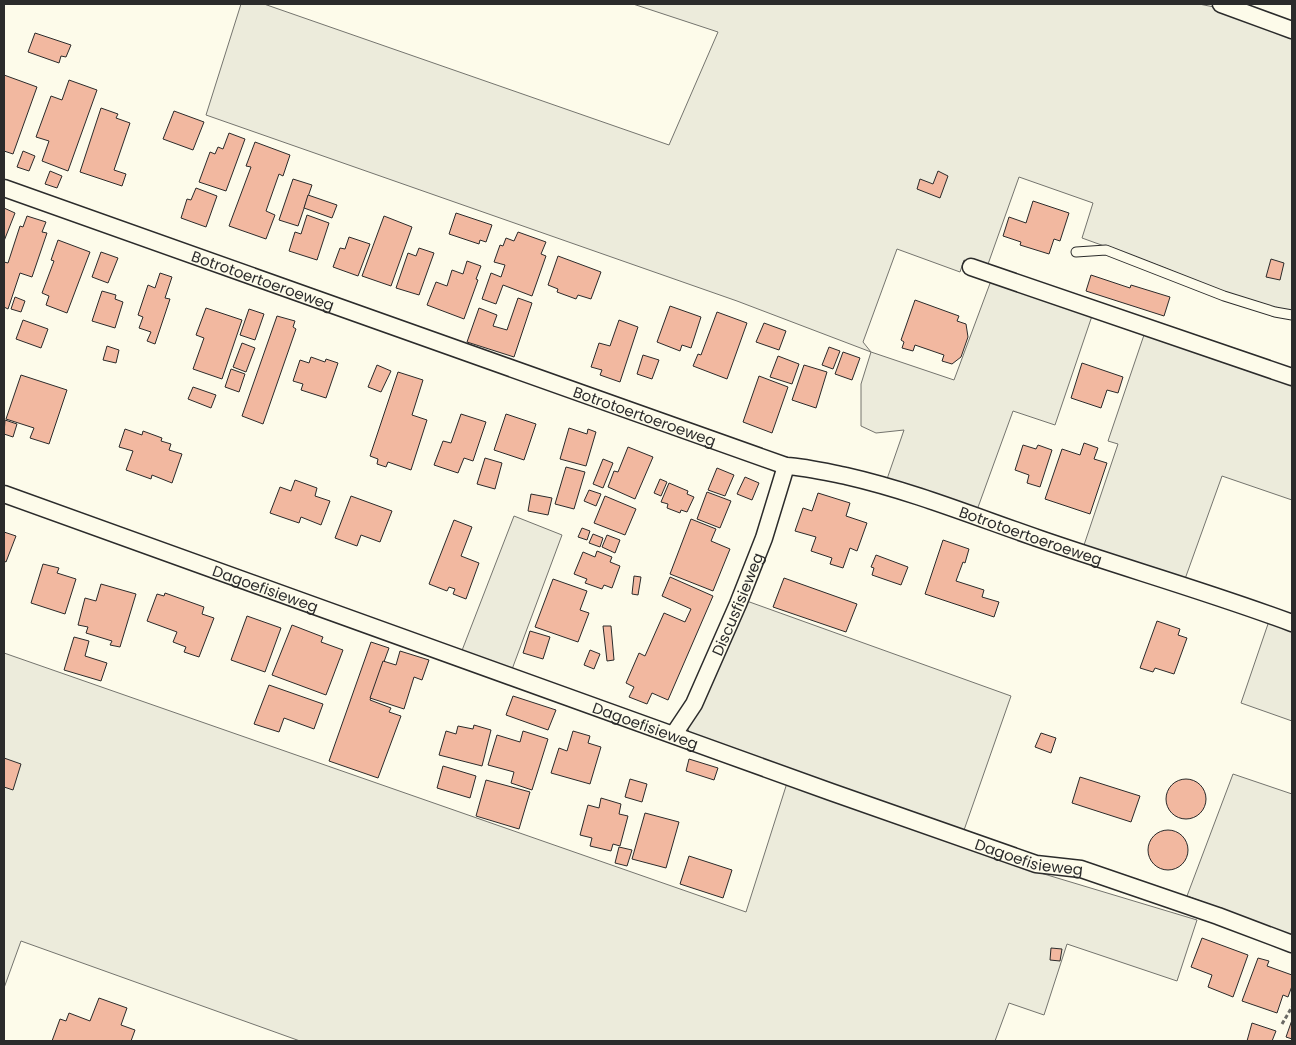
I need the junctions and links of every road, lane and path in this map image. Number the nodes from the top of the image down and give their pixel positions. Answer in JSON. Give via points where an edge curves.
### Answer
{"nodes":[{"id":1,"x":1221,"y":4,"type":"edge"},
{"id":2,"x":1292,"y":30,"type":"edge"},
{"id":3,"x":4,"y":188,"type":"edge"},
{"id":4,"x":1076,"y":252,"type":"dead end"},
{"id":5,"x":971,"y":267,"type":"dead end"},
{"id":6,"x":1292,"y":315,"type":"edge"},
{"id":7,"x":1292,"y":377,"type":"edge"},
{"id":8,"x":786,"y":466,"type":"junction"},
{"id":9,"x":4,"y":494,"type":"edge"},
{"id":10,"x":1292,"y":623,"type":"edge"},
{"id":11,"x":674,"y":734,"type":"junction"},
{"id":12,"x":1292,"y":944,"type":"edge"},
{"id":13,"x":1292,"y":1007,"type":"edge"},
{"id":14,"x":1282,"y":1024,"type":"dead end"}],
"edges":[{"from":1,"to":2,"type":"street"},
{"from":3,"to":8,"type":"street","name":"Botrotoertoeroeweg"},
{"from":4,"to":6,"type":"lane","via":[[1106,250],[1224,296]]},
{"from":5,"to":7,"type":"street"},
{"from":8,"to":10,"type":"street","name":"Botrotoertoeroeweg","via":[[801,466],[884,484]]},
{"from":8,"to":11,"type":"street","name":"Discusfisieweg","via":[[764,538],[738,604],[694,704]]},
{"from":9,"to":11,"type":"street","name":"Dagoefisieweg"},
{"from":11,"to":12,"type":"street","name":"Dagoefisieweg","via":[[1036,864],[1081,868]]},
{"from":13,"to":14,"type":"path"}]}
